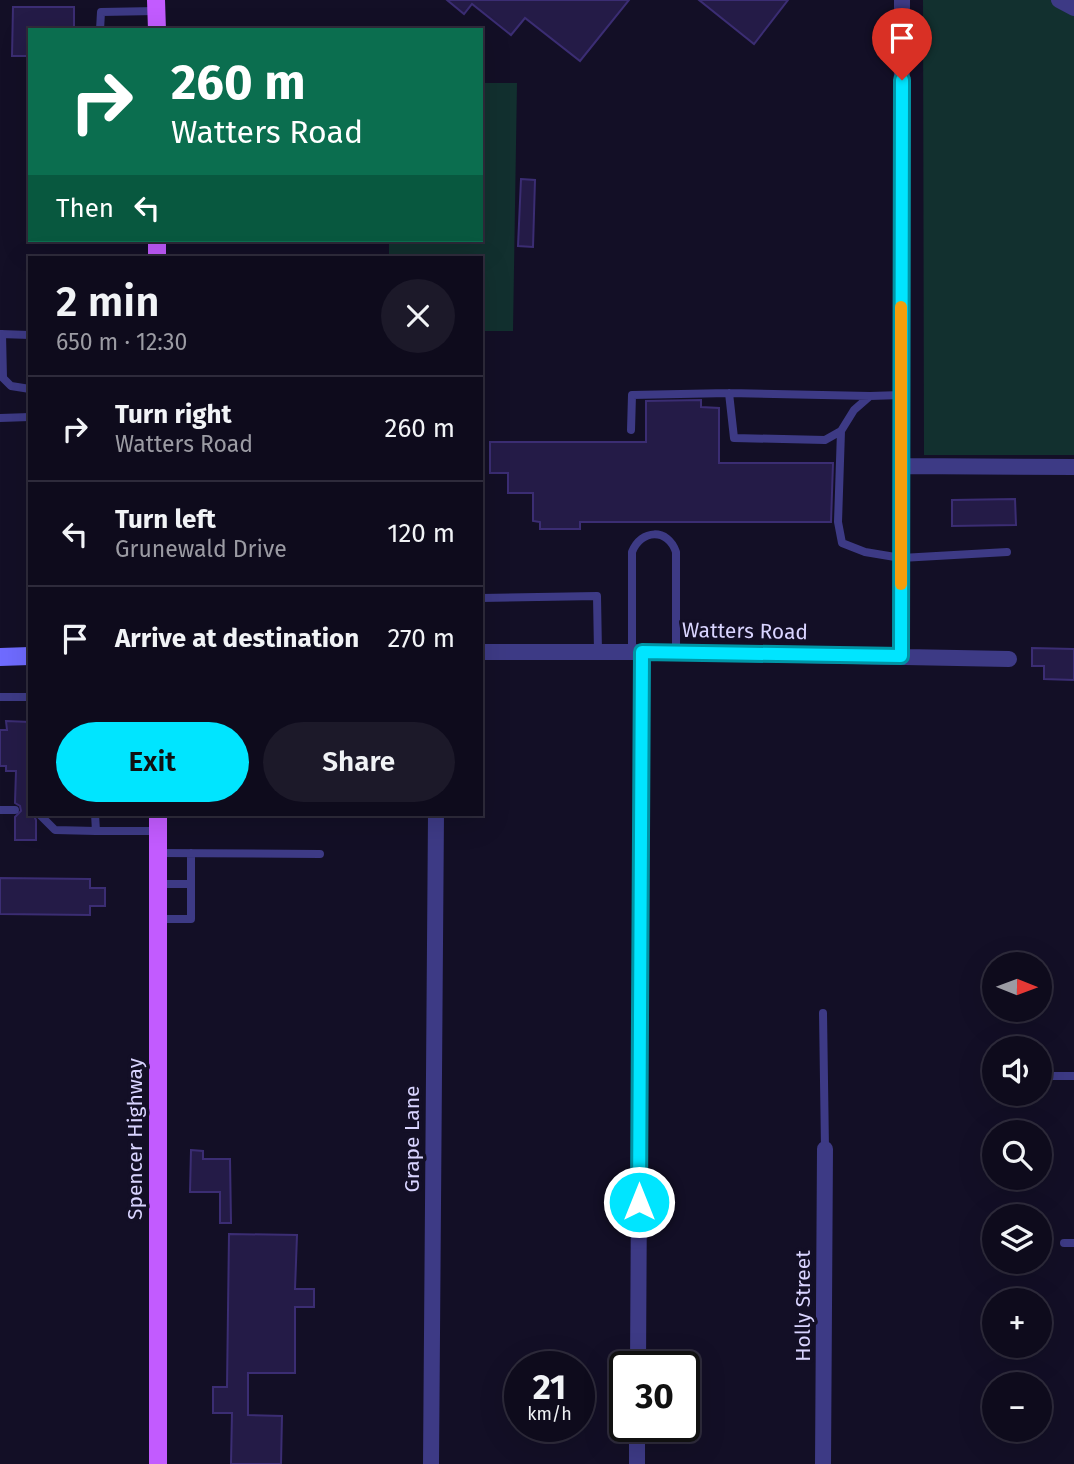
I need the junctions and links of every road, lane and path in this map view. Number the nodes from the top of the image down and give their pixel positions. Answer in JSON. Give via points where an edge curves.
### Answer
{"nodes":[{"id":1,"x":902,"y":0,"type":"edge"},
{"id":2,"x":1059,"y":0,"type":"edge"},
{"id":3,"x":1074,"y":8,"type":"edge"},
{"id":4,"x":156,"y":14,"type":"edge"},
{"id":5,"x":100,"y":28,"type":"edge"},
{"id":6,"x":1,"y":334,"type":"edge"},
{"id":7,"x":28,"y":335,"type":"edge"},
{"id":8,"x":28,"y":389,"type":"edge"},
{"id":9,"x":729,"y":393,"type":"junction"},
{"id":10,"x":901,"y":395,"type":"junction"},
{"id":11,"x":870,"y":396,"type":"junction"},
{"id":12,"x":28,"y":417,"type":"edge"},
{"id":13,"x":0,"y":418,"type":"edge"},
{"id":14,"x":631,"y":430,"type":"dead end"},
{"id":15,"x":841,"y":430,"type":"junction"},
{"id":16,"x":901,"y":466,"type":"junction"},
{"id":17,"x":1074,"y":467,"type":"edge"},
{"id":18,"x":1007,"y":552,"type":"dead end"},
{"id":19,"x":901,"y":558,"type":"junction"},
{"id":20,"x":483,"y":598,"type":"edge"},
{"id":21,"x":483,"y":652,"type":"edge"},
{"id":22,"x":598,"y":652,"type":"junction"},
{"id":23,"x":637,"y":652,"type":"junction"},
{"id":24,"x":676,"y":653,"type":"junction"},
{"id":25,"x":28,"y":656,"type":"edge"},
{"id":26,"x":901,"y":656,"type":"junction"},
{"id":27,"x":0,"y":657,"type":"edge"},
{"id":28,"x":1009,"y":659,"type":"dead end"},
{"id":29,"x":0,"y":697,"type":"edge"},
{"id":30,"x":28,"y":697,"type":"edge"},
{"id":31,"x":0,"y":810,"type":"edge"},
{"id":32,"x":15,"y":810,"type":"dead end"},
{"id":33,"x":41,"y":816,"type":"edge"},
{"id":34,"x":95,"y":816,"type":"edge"},
{"id":35,"x":436,"y":816,"type":"edge"},
{"id":36,"x":158,"y":822,"type":"edge"},
{"id":37,"x":96,"y":831,"type":"junction"},
{"id":38,"x":158,"y":853,"type":"junction"},
{"id":39,"x":191,"y":853,"type":"junction"},
{"id":40,"x":320,"y":854,"type":"dead end"},
{"id":41,"x":158,"y":884,"type":"junction"},
{"id":42,"x":191,"y":884,"type":"junction"},
{"id":43,"x":158,"y":919,"type":"junction"},
{"id":44,"x":823,"y":1013,"type":"dead end"},
{"id":45,"x":1052,"y":1076,"type":"edge"},
{"id":46,"x":1074,"y":1076,"type":"edge"},
{"id":47,"x":825,"y":1149,"type":"joint"},
{"id":48,"x":1064,"y":1243,"type":"dead end"},
{"id":49,"x":1074,"y":1243,"type":"edge"},
{"id":50,"x":638,"y":1351,"type":"edge"},
{"id":51,"x":637,"y":1442,"type":"edge"},
{"id":52,"x":158,"y":1464,"type":"edge"},
{"id":53,"x":431,"y":1464,"type":"edge"},
{"id":54,"x":637,"y":1464,"type":"edge"},
{"id":55,"x":822,"y":1464,"type":"edge"}],
"edges":[{"from":1,"to":10,"type":"street"},
{"from":2,"to":3,"type":"street"},
{"from":4,"to":5,"type":"lane","via":[[100,12]]},
{"from":6,"to":7,"type":"lane"},
{"from":6,"to":8,"type":"lane","via":[[3,378],[11,386]]},
{"from":9,"to":11,"type":"lane"},
{"from":9,"to":14,"type":"lane","via":[[632,395]]},
{"from":9,"to":15,"type":"lane","via":[[734,439],[825,440]]},
{"from":10,"to":11,"type":"lane"},
{"from":10,"to":16,"type":"street"},
{"from":11,"to":15,"type":"lane"},
{"from":12,"to":13,"type":"lane"},
{"from":15,"to":19,"type":"lane","via":[[838,522],[842,543]]},
{"from":16,"to":17,"type":"street"},
{"from":16,"to":19,"type":"street"},
{"from":18,"to":19,"type":"lane"},
{"from":19,"to":26,"type":"street"},
{"from":20,"to":22,"type":"lane","via":[[597,596]]},
{"from":21,"to":22,"type":"street","name":"Watters Road"},
{"from":22,"to":23,"type":"street","name":"Watters Road"},
{"from":23,"to":24,"type":"street","name":"Watters Road"},
{"from":23,"to":24,"type":"lane","via":[[632,552],[639,540],[658,533],[670,540],[676,552]]},
{"from":23,"to":50,"type":"street"},
{"from":24,"to":26,"type":"street","name":"Watters Road"},
{"from":25,"to":27,"type":"street"},
{"from":26,"to":28,"type":"street","name":"Watters Road"},
{"from":29,"to":30,"type":"lane"},
{"from":31,"to":32,"type":"lane"},
{"from":33,"to":37,"type":"lane","via":[[55,830]]},
{"from":34,"to":37,"type":"lane"},
{"from":35,"to":53,"type":"street","name":"Grape Lane"},
{"from":36,"to":37,"type":"lane"},
{"from":36,"to":38,"type":"main road","name":"Spencer Highway"},
{"from":38,"to":39,"type":"lane"},
{"from":38,"to":41,"type":"main road","name":"Spencer Highway"},
{"from":39,"to":40,"type":"lane"},
{"from":39,"to":42,"type":"lane"},
{"from":41,"to":42,"type":"lane"},
{"from":41,"to":43,"type":"main road","name":"Spencer Highway"},
{"from":42,"to":43,"type":"lane","via":[[191,919]]},
{"from":43,"to":52,"type":"main road","name":"Spencer Highway"},
{"from":44,"to":47,"type":"lane"},
{"from":45,"to":46,"type":"lane"},
{"from":47,"to":55,"type":"street","name":"Holly Street"},
{"from":48,"to":49,"type":"lane"},
{"from":51,"to":54,"type":"street"}]}
